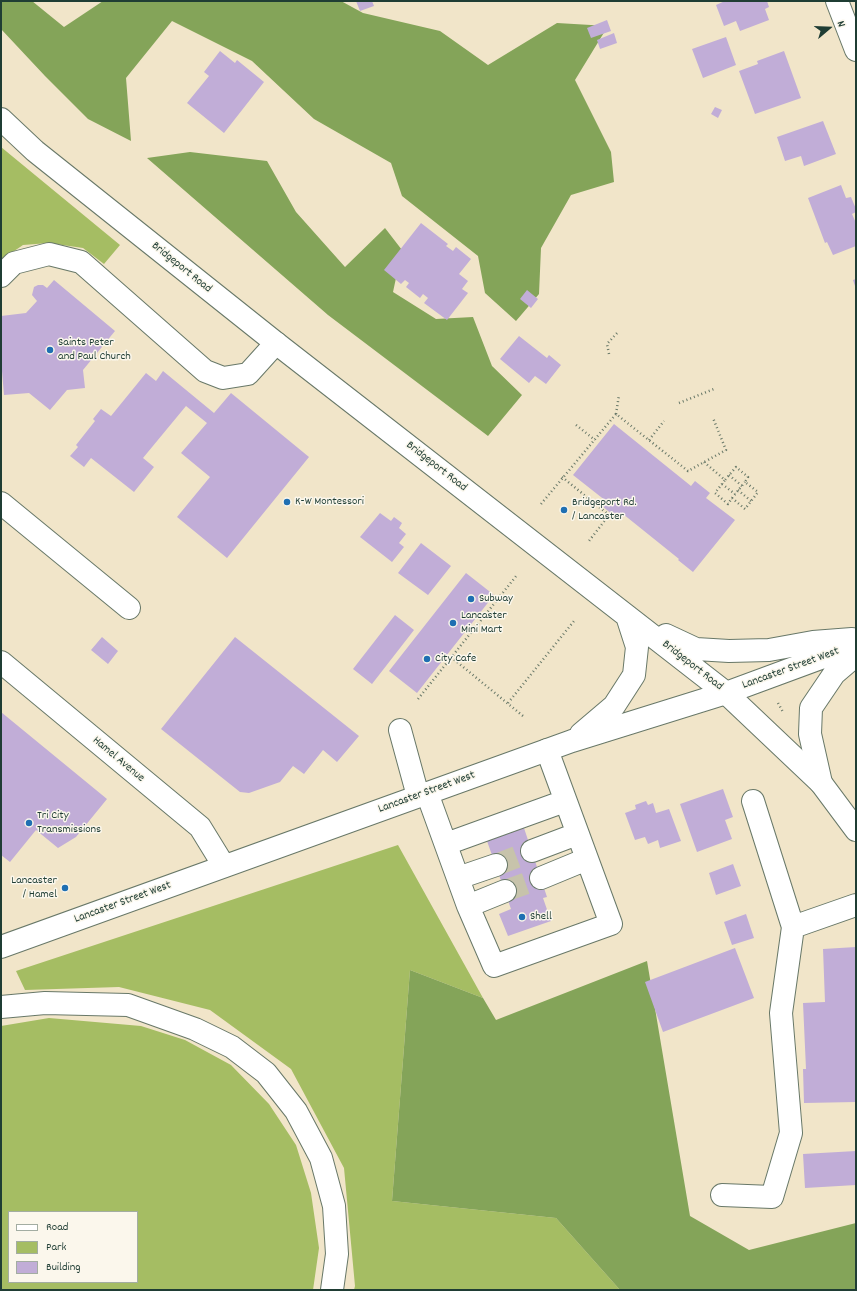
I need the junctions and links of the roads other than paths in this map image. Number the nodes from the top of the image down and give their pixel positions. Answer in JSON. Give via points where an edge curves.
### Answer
{"nodes":[{"id":1,"x":837,"y":1,"type":"edge"},
{"id":2,"x":856,"y":50,"type":"edge"},
{"id":3,"x":1,"y":119,"type":"edge"},
{"id":4,"x":1,"y":276,"type":"edge"},
{"id":5,"x":276,"y":343,"type":"junction"},
{"id":6,"x":1,"y":503,"type":"edge"},
{"id":7,"x":129,"y":608,"type":"dead end"},
{"id":8,"x":627,"y":616,"type":"junction"},
{"id":9,"x":856,"y":639,"type":"edge"},
{"id":10,"x":856,"y":645,"type":"edge"},
{"id":11,"x":856,"y":655,"type":"edge"},
{"id":12,"x":1,"y":662,"type":"edge"},
{"id":13,"x":726,"y":693,"type":"junction"},
{"id":14,"x":400,"y":730,"type":"dead end"},
{"id":15,"x":572,"y":741,"type":"junction"},
{"id":16,"x":547,"y":750,"type":"junction"},
{"id":17,"x":821,"y":783,"type":"junction"},
{"id":18,"x":423,"y":795,"type":"junction"},
{"id":19,"x":565,"y":801,"type":"junction"},
{"id":20,"x":753,"y":801,"type":"dead end"},
{"id":21,"x":856,"y":830,"type":"edge"},
{"id":22,"x":578,"y":834,"type":"junction"},
{"id":23,"x":446,"y":844,"type":"junction"},
{"id":24,"x":532,"y":851,"type":"tunnel mouth"},
{"id":25,"x":587,"y":859,"type":"junction"},
{"id":26,"x":496,"y":865,"type":"tunnel mouth"},
{"id":27,"x":224,"y":866,"type":"junction"},
{"id":28,"x":458,"y":878,"type":"junction"},
{"id":29,"x":541,"y":878,"type":"tunnel mouth"},
{"id":30,"x":505,"y":891,"type":"tunnel mouth"},
{"id":31,"x":856,"y":905,"type":"edge"},
{"id":32,"x":468,"y":906,"type":"junction"},
{"id":33,"x":793,"y":927,"type":"junction"},
{"id":34,"x":1,"y":947,"type":"edge"},
{"id":35,"x":1,"y":1007,"type":"edge"},
{"id":36,"x":722,"y":1195,"type":"dead end"},
{"id":37,"x":332,"y":1290,"type":"edge"}],
"edges":[{"from":1,"to":2,"type":"main road"},
{"from":3,"to":5,"type":"main road","name":"Bridgeport Road","via":[[35,151]]},
{"from":4,"to":5,"type":"main road","via":[[14,262],[49,254],[81,262],[205,371],[223,378],[248,374]]},
{"from":5,"to":8,"type":"main road","name":"Bridgeport Road"},
{"from":6,"to":7,"type":"main road"},
{"from":8,"to":9,"type":"main road","via":[[696,649],[769,650],[813,642]]},
{"from":8,"to":13,"type":"main road","name":"Bridgeport Road"},
{"from":8,"to":15,"type":"main road","via":[[637,647],[634,675],[614,706]]},
{"from":10,"to":13,"type":"main road","name":"Lancaster Street West"},
{"from":11,"to":17,"type":"main road","via":[[834,674],[811,708],[810,734]]},
{"from":12,"to":27,"type":"main road","name":"Hamel Avenue","via":[[200,827]]},
{"from":13,"to":15,"type":"main road","name":"Lancaster Street West"},
{"from":13,"to":17,"type":"main road","name":"Bridgeport Road"},
{"from":14,"to":18,"type":"main road"},
{"from":15,"to":16,"type":"main road","name":"Lancaster Street West"},
{"from":16,"to":18,"type":"main road","name":"Lancaster Street West"},
{"from":16,"to":19,"type":"main road"},
{"from":17,"to":21,"type":"main road","name":"Bridgeport Road"},
{"from":18,"to":23,"type":"main road"},
{"from":18,"to":27,"type":"main road","name":"Lancaster Street West"},
{"from":19,"to":22,"type":"main road"},
{"from":19,"to":23,"type":"main road"},
{"from":20,"to":33,"type":"main road"},
{"from":22,"to":24,"type":"main road"},
{"from":22,"to":25,"type":"main road"},
{"from":23,"to":28,"type":"main road"},
{"from":25,"to":29,"type":"main road"},
{"from":25,"to":32,"type":"main road","via":[[611,924],[494,966]]},
{"from":26,"to":28,"type":"main road"},
{"from":27,"to":34,"type":"main road","name":"Lancaster Street West"},
{"from":28,"to":32,"type":"main road"},
{"from":30,"to":32,"type":"main road"},
{"from":31,"to":33,"type":"main road"},
{"from":33,"to":36,"type":"main road","via":[[781,1013],[791,1133],[772,1197]]},
{"from":35,"to":37,"type":"main road","via":[[45,1003],[128,1005],[214,1038],[232,1047],[266,1073],[296,1111],[322,1158],[334,1206],[337,1254]]}]}
